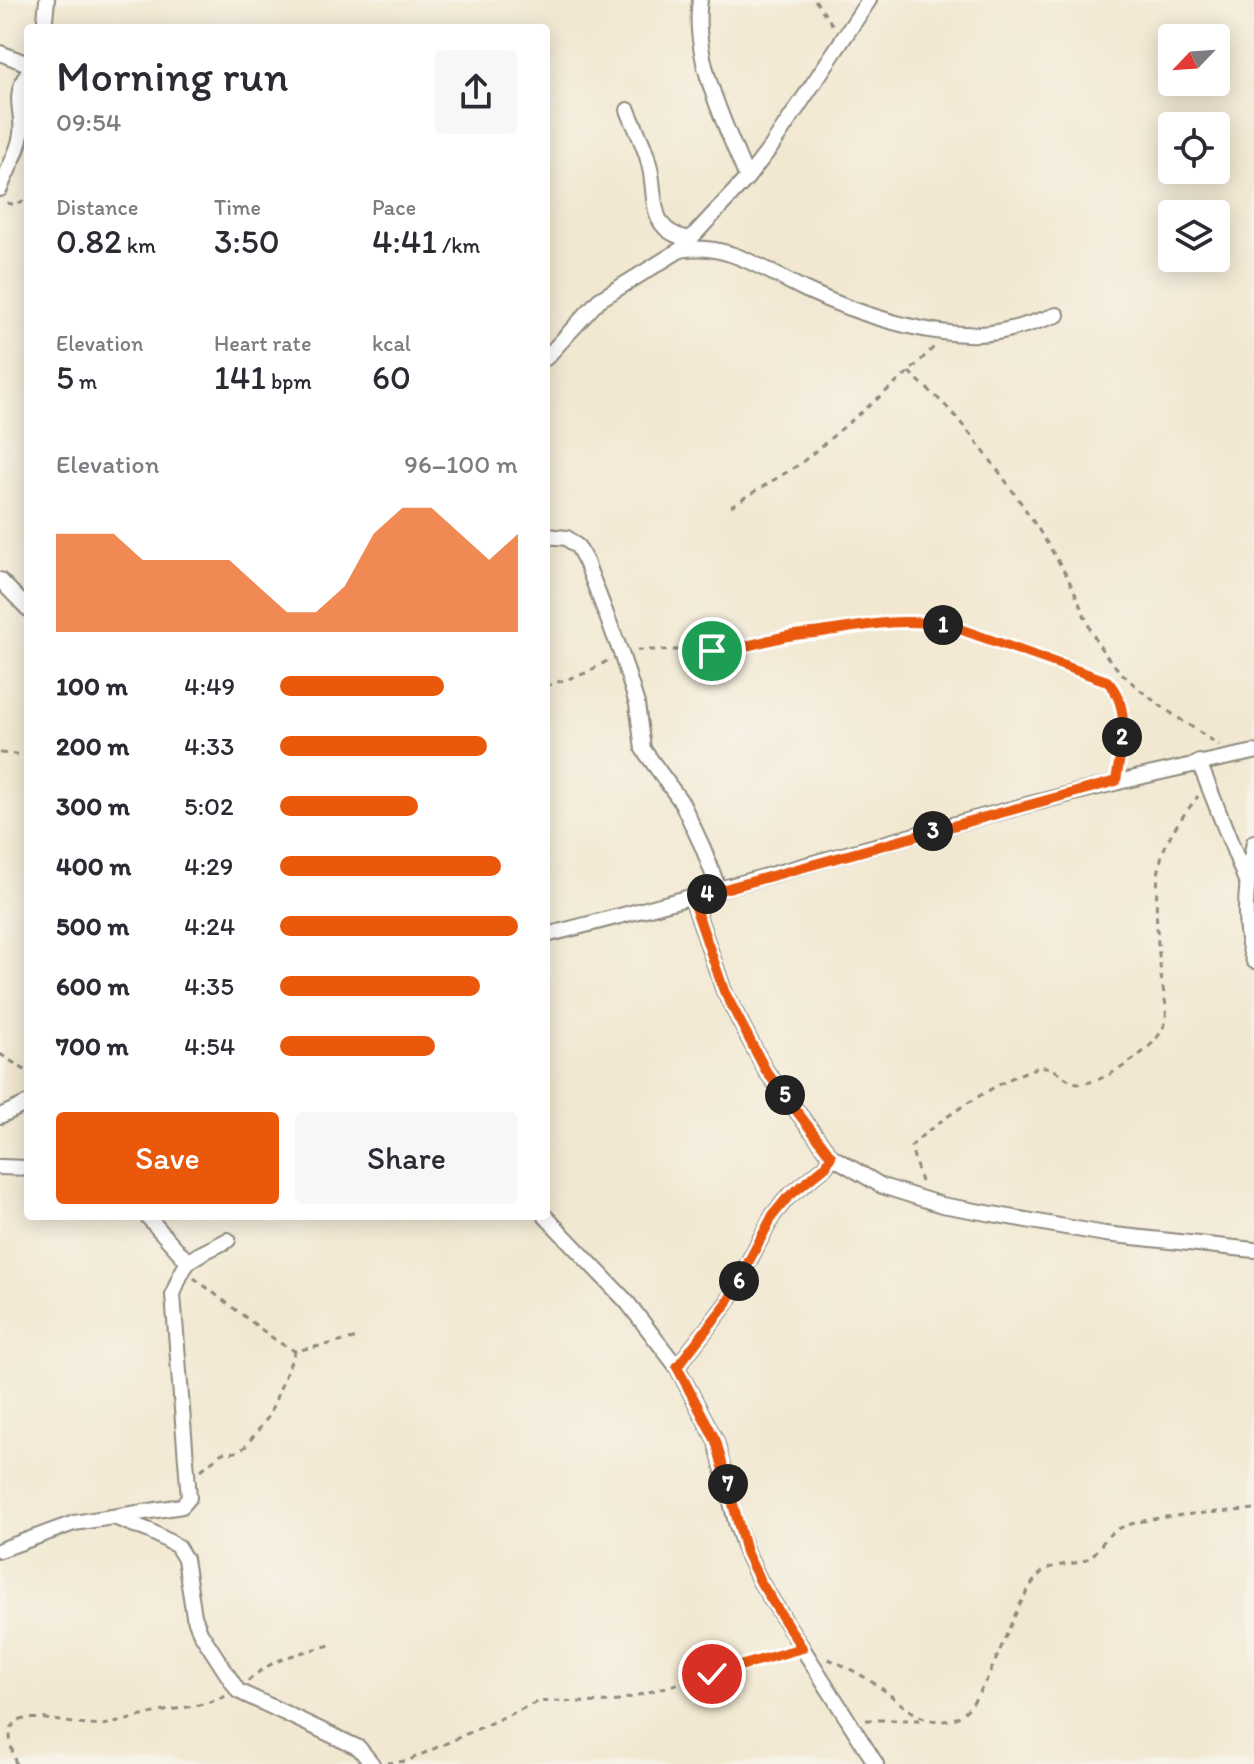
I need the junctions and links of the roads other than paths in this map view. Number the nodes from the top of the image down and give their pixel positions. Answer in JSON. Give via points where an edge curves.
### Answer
{"nodes":[{"id":1,"x":47,"y":0,"type":"edge"},
{"id":2,"x":700,"y":0,"type":"edge"},
{"id":3,"x":869,"y":0,"type":"edge"},
{"id":4,"x":44,"y":24,"type":"edge"},
{"id":5,"x":0,"y":53,"type":"edge"},
{"id":6,"x":24,"y":62,"type":"edge"},
{"id":7,"x":24,"y":82,"type":"edge"},
{"id":8,"x":628,"y":110,"type":"dead end"},
{"id":9,"x":3,"y":175,"type":"edge"},
{"id":10,"x":747,"y":178,"type":"junction"},
{"id":11,"x":0,"y":189,"type":"edge"},
{"id":12,"x":691,"y":239,"type":"junction"},
{"id":13,"x":680,"y":250,"type":"junction"},
{"id":14,"x":1057,"y":315,"type":"dead end"},
{"id":15,"x":550,"y":354,"type":"edge"},
{"id":16,"x":550,"y":536,"type":"edge"},
{"id":17,"x":0,"y":580,"type":"edge"},
{"id":18,"x":24,"y":605,"type":"edge"},
{"id":19,"x":1254,"y":752,"type":"edge"},
{"id":20,"x":1199,"y":762,"type":"junction"},
{"id":21,"x":1254,"y":842,"type":"edge"},
{"id":22,"x":1246,"y":881,"type":"junction"},
{"id":23,"x":719,"y":890,"type":"junction"},
{"id":24,"x":692,"y":898,"type":"junction"},
{"id":25,"x":550,"y":934,"type":"edge"},
{"id":26,"x":1254,"y":961,"type":"edge"},
{"id":27,"x":24,"y":1105,"type":"edge"},
{"id":28,"x":0,"y":1116,"type":"edge"},
{"id":29,"x":831,"y":1156,"type":"junction"},
{"id":30,"x":0,"y":1167,"type":"edge"},
{"id":31,"x":24,"y":1168,"type":"edge"},
{"id":32,"x":150,"y":1220,"type":"edge"},
{"id":33,"x":549,"y":1220,"type":"edge"},
{"id":34,"x":228,"y":1240,"type":"dead end"},
{"id":35,"x":1254,"y":1250,"type":"edge"},
{"id":36,"x":184,"y":1265,"type":"junction"},
{"id":37,"x":677,"y":1367,"type":"junction"},
{"id":38,"x":110,"y":1515,"type":"junction"},
{"id":39,"x":0,"y":1550,"type":"edge"},
{"id":40,"x":372,"y":1762,"type":"edge"},
{"id":41,"x":876,"y":1764,"type":"edge"}],
"edges":[{"from":1,"to":4,"type":"street"},
{"from":2,"to":10,"type":"street","via":[[700,40]]},
{"from":3,"to":10,"type":"street"},
{"from":5,"to":6,"type":"street"},
{"from":7,"to":9,"type":"street","via":[[18,106],[21,134]]},
{"from":8,"to":12,"type":"street","via":[[649,162],[656,214],[671,233]]},
{"from":9,"to":11,"type":"street"},
{"from":10,"to":12,"type":"street"},
{"from":12,"to":13,"type":"street"},
{"from":13,"to":14,"type":"street","via":[[709,247],[852,308],[947,333],[982,334]]},
{"from":13,"to":15,"type":"street","via":[[599,300]]},
{"from":16,"to":23,"type":"street","via":[[567,538],[578,547],[621,653],[637,704],[643,749],[682,803]]},
{"from":17,"to":18,"type":"street"},
{"from":19,"to":20,"type":"street"},
{"from":20,"to":22,"type":"street"},
{"from":20,"to":23,"type":"street"},
{"from":21,"to":22,"type":"street"},
{"from":22,"to":26,"type":"street"},
{"from":23,"to":24,"type":"street"},
{"from":24,"to":25,"type":"street"},
{"from":24,"to":29,"type":"street","via":[[724,991],[766,1071]]},
{"from":27,"to":28,"type":"street"},
{"from":29,"to":35,"type":"street","via":[[882,1186],[942,1205],[1105,1234]]},
{"from":29,"to":37,"type":"street","via":[[773,1215],[727,1303]]},
{"from":30,"to":31,"type":"street"},
{"from":32,"to":36,"type":"street"},
{"from":33,"to":37,"type":"street","via":[[627,1302]]},
{"from":34,"to":36,"type":"street"},
{"from":36,"to":38,"type":"street","via":[[173,1295],[173,1320],[189,1498],[182,1506]]},
{"from":37,"to":41,"type":"street","via":[[716,1441],[746,1552],[761,1583]]},
{"from":38,"to":39,"type":"street"},
{"from":38,"to":40,"type":"street","via":[[177,1546],[185,1559],[200,1632],[238,1691],[359,1748]]}]}
